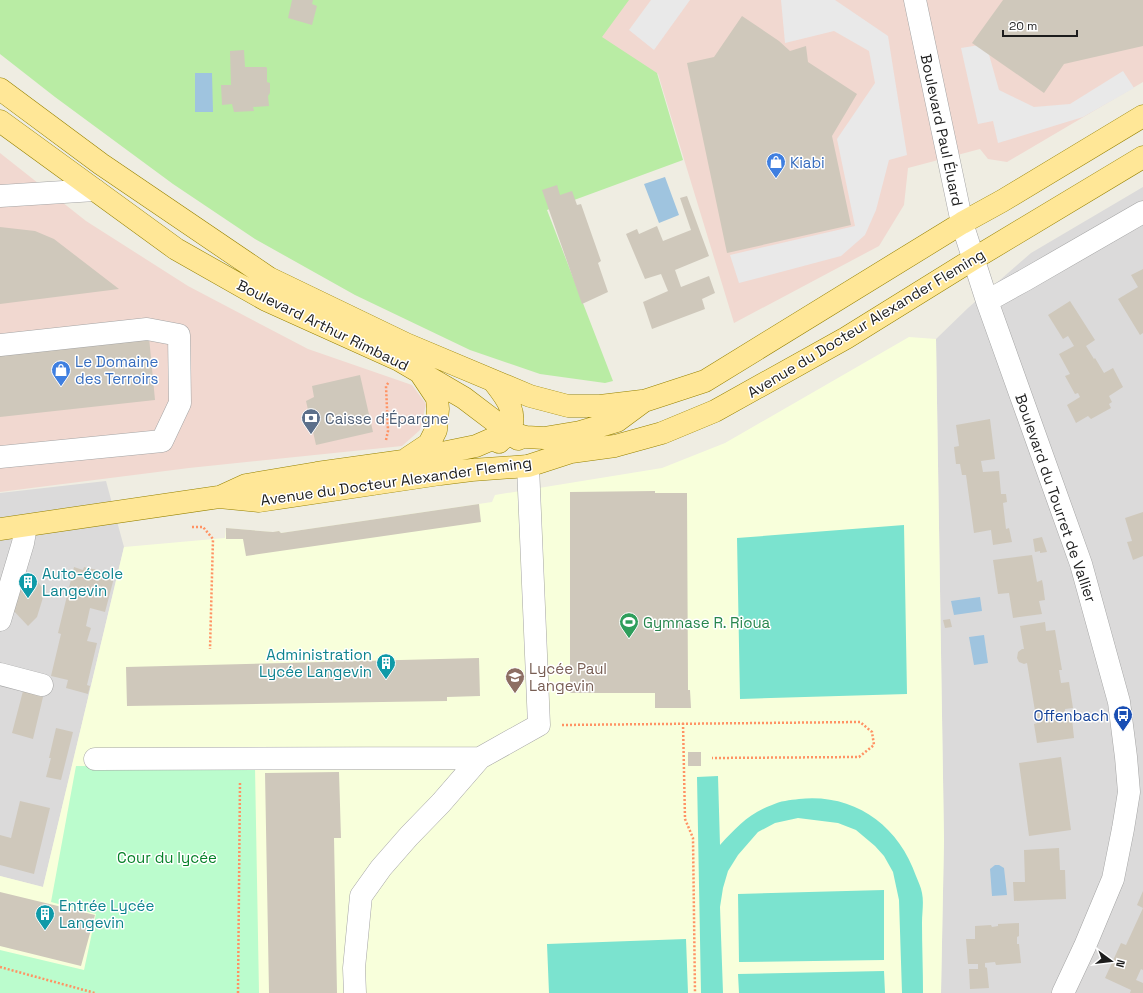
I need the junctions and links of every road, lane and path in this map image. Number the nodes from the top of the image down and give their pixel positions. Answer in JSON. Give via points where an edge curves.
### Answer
{"nodes":[{"id":1,"x":915,"y":0,"type":"edge"},
{"id":2,"x":0,"y":89,"type":"edge"},
{"id":3,"x":1143,"y":116,"type":"edge"},
{"id":4,"x":0,"y":121,"type":"edge"},
{"id":5,"x":1143,"y":157,"type":"edge"},
{"id":6,"x":95,"y":190,"type":"junction"},
{"id":7,"x":0,"y":196,"type":"edge"},
{"id":8,"x":1143,"y":212,"type":"edge"},
{"id":9,"x":962,"y":223,"type":"junction"},
{"id":10,"x":974,"y":258,"type":"junction"},
{"id":11,"x":988,"y":301,"type":"junction"},
{"id":12,"x":0,"y":345,"type":"edge"},
{"id":13,"x":420,"y":373,"type":"junction"},
{"id":14,"x":389,"y":381,"type":"dead end"},
{"id":15,"x":494,"y":382,"type":"junction"},
{"id":16,"x":644,"y":401,"type":"junction"},
{"id":17,"x":508,"y":432,"type":"junction"},
{"id":18,"x":386,"y":440,"type":"dead end"},
{"id":19,"x":570,"y":452,"type":"junction"},
{"id":20,"x":0,"y":457,"type":"edge"},
{"id":21,"x":403,"y":461,"type":"junction"},
{"id":22,"x":528,"y":466,"type":"junction"},
{"id":23,"x":472,"y":470,"type":"junction"},
{"id":24,"x":219,"y":497,"type":"junction"},
{"id":25,"x":177,"y":504,"type":"junction"},
{"id":26,"x":26,"y":526,"type":"junction"},
{"id":27,"x":0,"y":529,"type":"edge"},
{"id":28,"x":0,"y":620,"type":"edge"},
{"id":29,"x":210,"y":649,"type":"dead end"},
{"id":30,"x":0,"y":674,"type":"edge"},
{"id":31,"x":42,"y":685,"type":"dead end"},
{"id":32,"x":683,"y":723,"type":"junction"},
{"id":33,"x":577,"y":725,"type":"dead end"},
{"id":34,"x":480,"y":758,"type":"junction"},
{"id":35,"x":712,"y":758,"type":"dead end"},
{"id":36,"x":95,"y":759,"type":"dead end"},
{"id":37,"x":240,"y":759,"type":"junction"},
{"id":38,"x":1136,"y":788,"type":"edge"},
{"id":39,"x":0,"y":967,"type":"edge"},
{"id":40,"x":96,"y":993,"type":"edge"},
{"id":41,"x":238,"y":993,"type":"edge"},
{"id":42,"x":355,"y":993,"type":"edge"},
{"id":43,"x":695,"y":993,"type":"edge"},
{"id":44,"x":1063,"y":993,"type":"edge"}],
"edges":[{"from":1,"to":9,"type":"street","name":"Boulevard Paul Éluard"},
{"from":2,"to":15,"type":"main road","name":"Boulevard Arthur Rimbaud","via":[[100,164],[269,278],[406,344]]},
{"from":3,"to":9,"type":"main road","name":"Avenue du Docteur Alexander Fleming"},
{"from":4,"to":6,"type":"main road","name":"Boulevard Arthur Rimbaud"},
{"from":5,"to":10,"type":"main road","name":"Avenue du Docteur Alexander Fleming"},
{"from":6,"to":7,"type":"street"},
{"from":6,"to":13,"type":"main road","name":"Boulevard Arthur Rimbaud","via":[[176,249],[259,296],[399,360]]},
{"from":8,"to":11,"type":"street"},
{"from":9,"to":10,"type":"street","name":"Boulevard Paul Éluard"},
{"from":9,"to":16,"type":"main road","name":"Avenue du Docteur Alexander Fleming","via":[[704,381]]},
{"from":10,"to":11,"type":"street","name":"Boulevard du Tourret de Vallier"},
{"from":10,"to":19,"type":"main road","name":"Avenue du Docteur Alexander Fleming","via":[[846,338],[715,411],[662,433],[615,446]]},
{"from":11,"to":38,"type":"street","name":"Boulevard du Tourret de Vallier","via":[[1081,564],[1119,702],[1126,757]]},
{"from":12,"to":20,"type":"street","via":[[147,329],[179,336],[180,403],[162,440]]},
{"from":13,"to":17,"type":"main road","name":"Boulevard Arthur Rimbaud","via":[[464,398]]},
{"from":13,"to":21,"type":"main road","via":[[437,398],[436,430],[429,444]]},
{"from":14,"to":18,"type":"path","via":[[386,386]]},
{"from":15,"to":16,"type":"main road","name":"Boulevard Arthur Rimbaud","via":[[530,396],[568,406],[600,406]]},
{"from":15,"to":17,"type":"main road","name":"Boulevard Arthur Rimbaud","via":[[508,400],[512,411],[512,424]]},
{"from":16,"to":17,"type":"main road","name":"Avenue du Docteur Alexander Fleming","via":[[616,421],[580,432],[544,438]]},
{"from":17,"to":19,"type":"main road","name":"Boulevard Arthur Rimbaud","via":[[529,446],[548,452]]},
{"from":17,"to":21,"type":"main road","name":"Avenue du Docteur Alexander Fleming","via":[[476,446]]},
{"from":17,"to":23,"type":"main road"},
{"from":19,"to":22,"type":"main road","name":"Avenue du Docteur Alexander Fleming"},
{"from":21,"to":24,"type":"main road","name":"Avenue du Docteur Alexander Fleming","via":[[246,485]]},
{"from":22,"to":23,"type":"main road","name":"Avenue du Docteur Alexander Fleming"},
{"from":22,"to":34,"type":"street","via":[[539,725]]},
{"from":23,"to":24,"type":"main road","name":"Avenue du Docteur Alexander Fleming","via":[[259,501]]},
{"from":24,"to":25,"type":"main road","name":"Avenue du Docteur Alexander Fleming"},
{"from":25,"to":26,"type":"main road","name":"Avenue du Docteur Alexander Fleming"},
{"from":25,"to":29,"type":"path","via":[[180,526],[203,527],[213,539]]},
{"from":26,"to":27,"type":"main road","name":"Avenue du Docteur Alexander Fleming"},
{"from":26,"to":28,"type":"street"},
{"from":30,"to":31,"type":"street"},
{"from":32,"to":33,"type":"path"},
{"from":32,"to":35,"type":"path","via":[[860,722],[872,732],[874,745],[859,757]]},
{"from":32,"to":43,"type":"path","via":[[685,819],[693,838]]},
{"from":34,"to":37,"type":"street"},
{"from":34,"to":42,"type":"street","via":[[381,868],[361,896],[354,968]]},
{"from":36,"to":37,"type":"street"},
{"from":37,"to":41,"type":"path"},
{"from":38,"to":44,"type":"street","name":"Boulevard du Tourret de Vallier","via":[[1113,879]]},
{"from":39,"to":40,"type":"path"}]}
